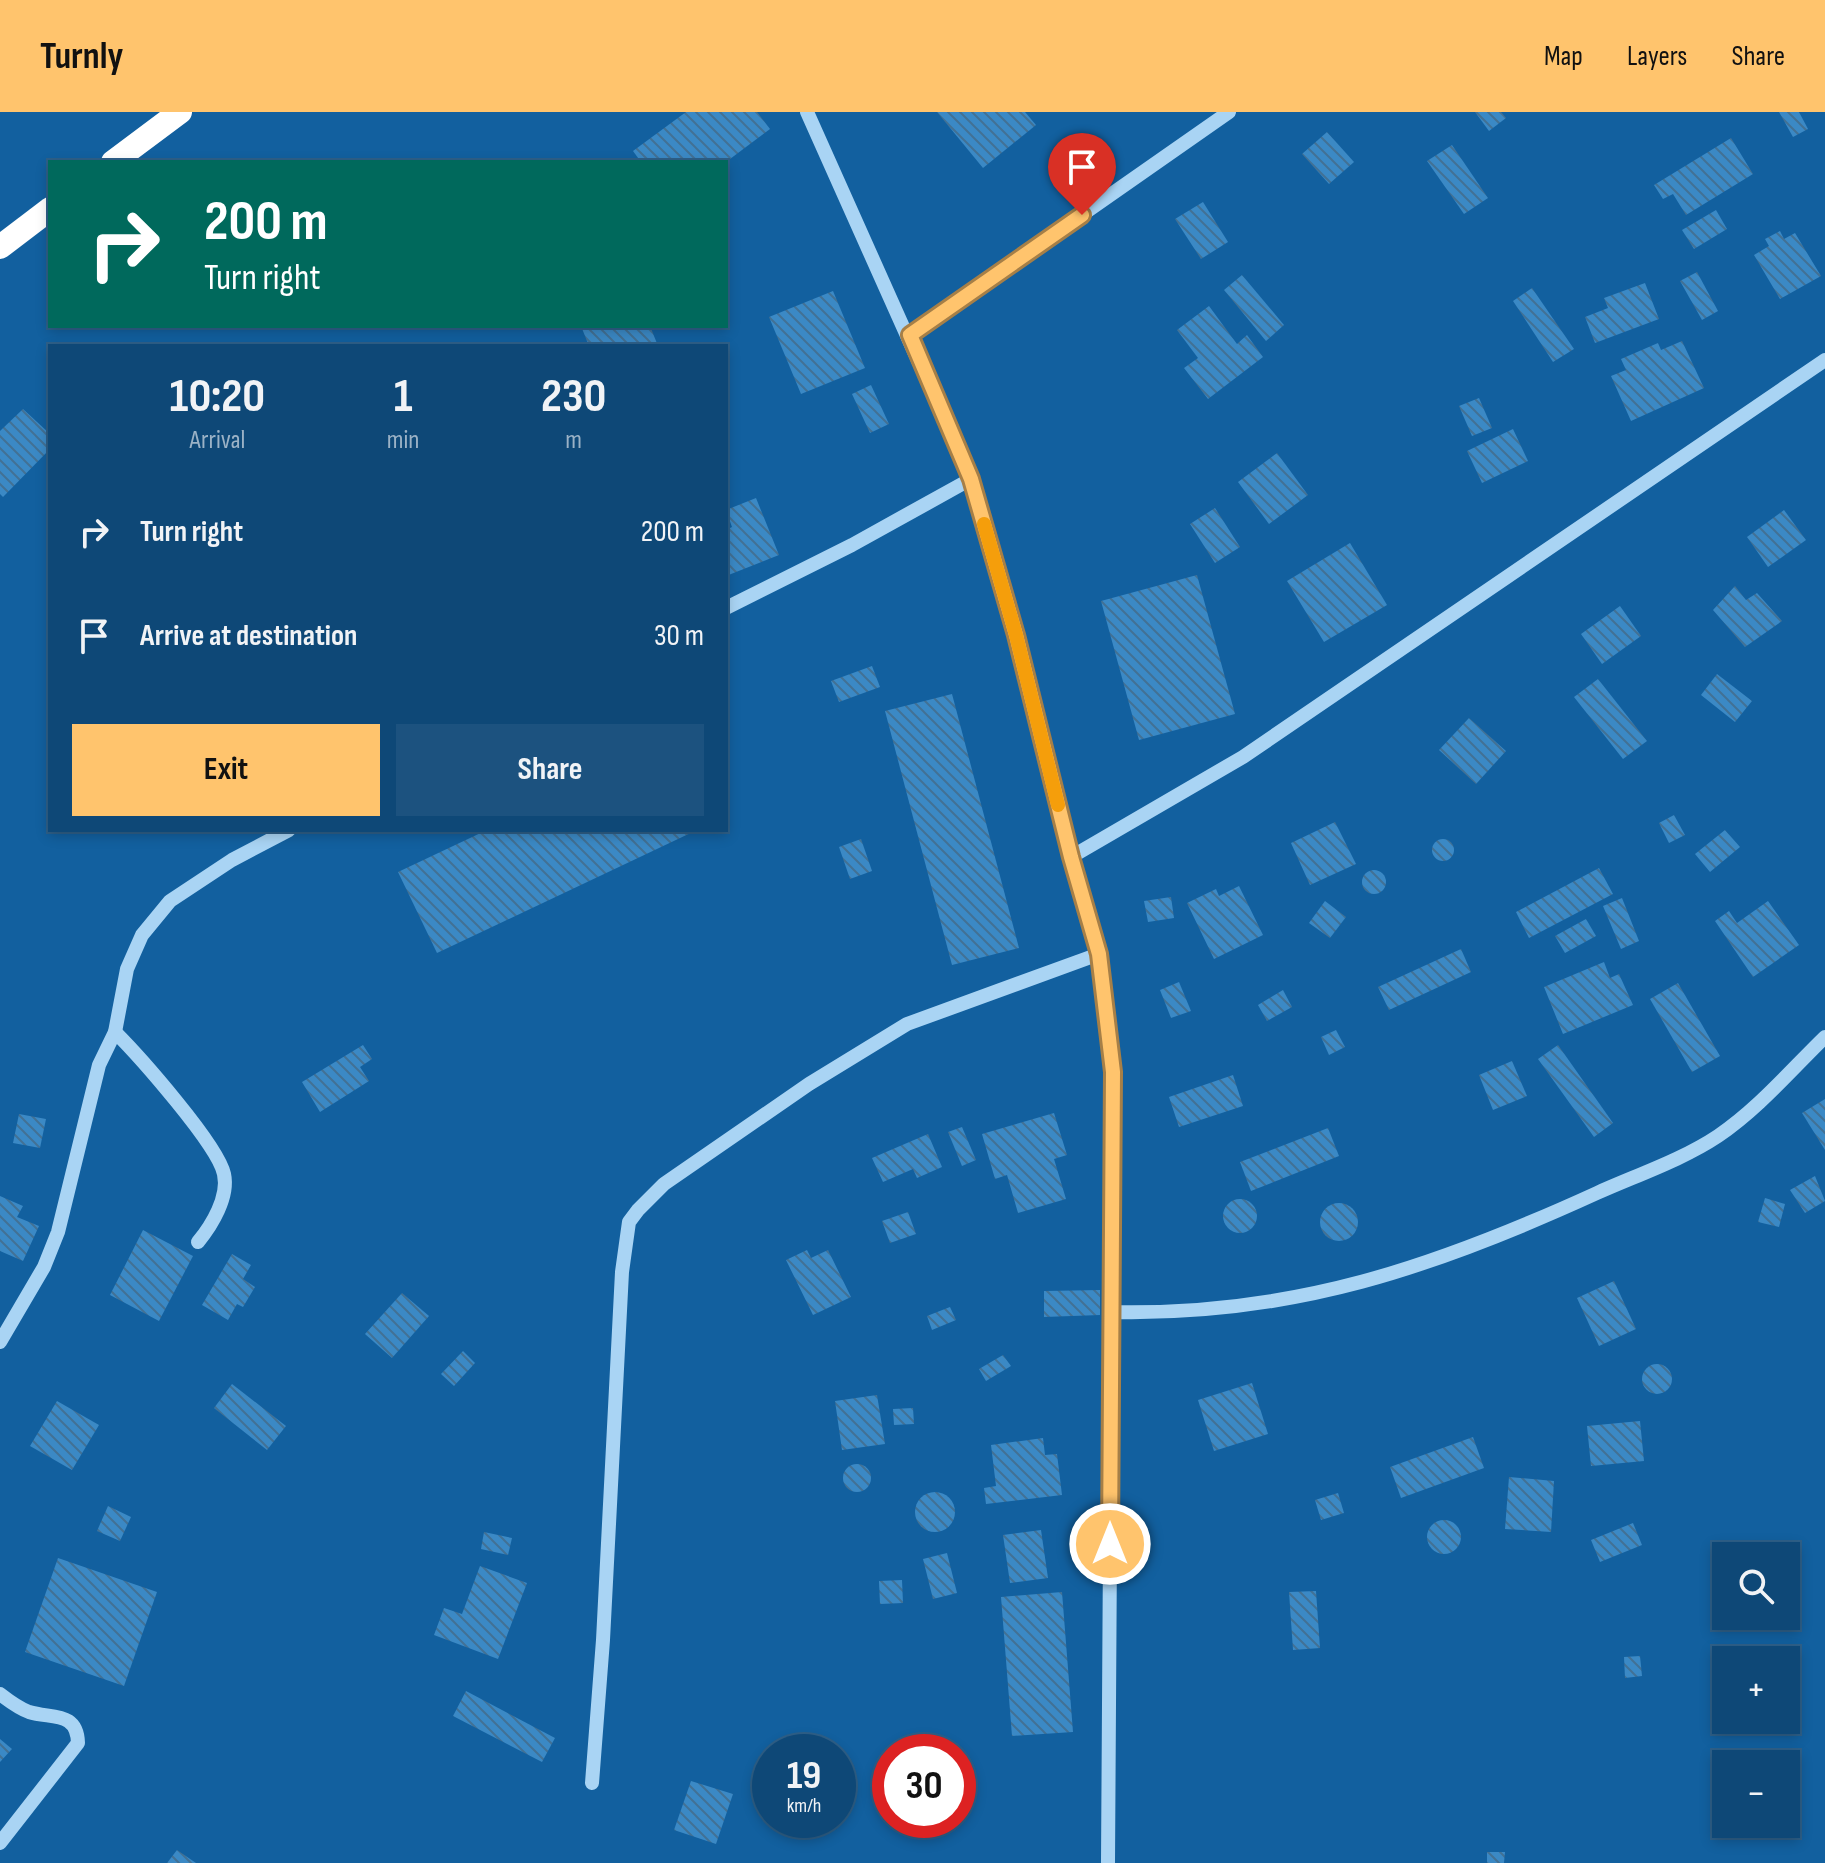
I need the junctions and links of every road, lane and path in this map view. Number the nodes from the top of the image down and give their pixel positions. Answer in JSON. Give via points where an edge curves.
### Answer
{"nodes":[{"id":1,"x":180,"y":112,"type":"edge"},
{"id":2,"x":807,"y":112,"type":"edge"},
{"id":3,"x":1229,"y":112,"type":"edge"},
{"id":4,"x":116,"y":160,"type":"edge"},
{"id":5,"x":48,"y":211,"type":"edge"},
{"id":6,"x":0,"y":247,"type":"edge"},
{"id":7,"x":910,"y":335,"type":"junction"},
{"id":8,"x":1825,"y":360,"type":"edge"},
{"id":9,"x":971,"y":479,"type":"junction"},
{"id":10,"x":728,"y":607,"type":"edge"},
{"id":11,"x":285,"y":832,"type":"edge"},
{"id":12,"x":1071,"y":857,"type":"junction"},
{"id":13,"x":1099,"y":954,"type":"junction"},
{"id":14,"x":115,"y":1032,"type":"junction"},
{"id":15,"x":1825,"y":1037,"type":"edge"},
{"id":16,"x":198,"y":1242,"type":"dead end"},
{"id":17,"x":1112,"y":1312,"type":"junction"},
{"id":18,"x":0,"y":1342,"type":"edge"},
{"id":19,"x":0,"y":1694,"type":"edge"},
{"id":20,"x":592,"y":1783,"type":"dead end"},
{"id":21,"x":0,"y":1843,"type":"edge"},
{"id":22,"x":1108,"y":1863,"type":"edge"}],
"edges":[{"from":1,"to":4,"type":"highway"},
{"from":2,"to":7,"type":"street"},
{"from":3,"to":7,"type":"street"},
{"from":5,"to":6,"type":"highway"},
{"from":7,"to":9,"type":"street"},
{"from":8,"to":12,"type":"street","via":[[1243,757]]},
{"from":9,"to":10,"type":"street"},
{"from":9,"to":12,"type":"street"},
{"from":11,"to":14,"type":"street","via":[[170,901],[142,935],[127,969]]},
{"from":12,"to":13,"type":"street"},
{"from":13,"to":17,"type":"street","via":[[1113,1072]]},
{"from":13,"to":20,"type":"street","via":[[907,1024],[705,1153],[664,1184],[629,1222]]},
{"from":14,"to":16,"type":"street","via":[[179,1106],[224,1174],[223,1200]]},
{"from":14,"to":18,"type":"street","via":[[99,1065],[58,1232]]},
{"from":15,"to":17,"type":"street","via":[[1717,1136],[1486,1243],[1383,1279],[1289,1300],[1222,1310]]},
{"from":17,"to":22,"type":"street"},
{"from":19,"to":21,"type":"street","via":[[30,1712],[69,1719],[76,1726],[78,1743]]}]}
